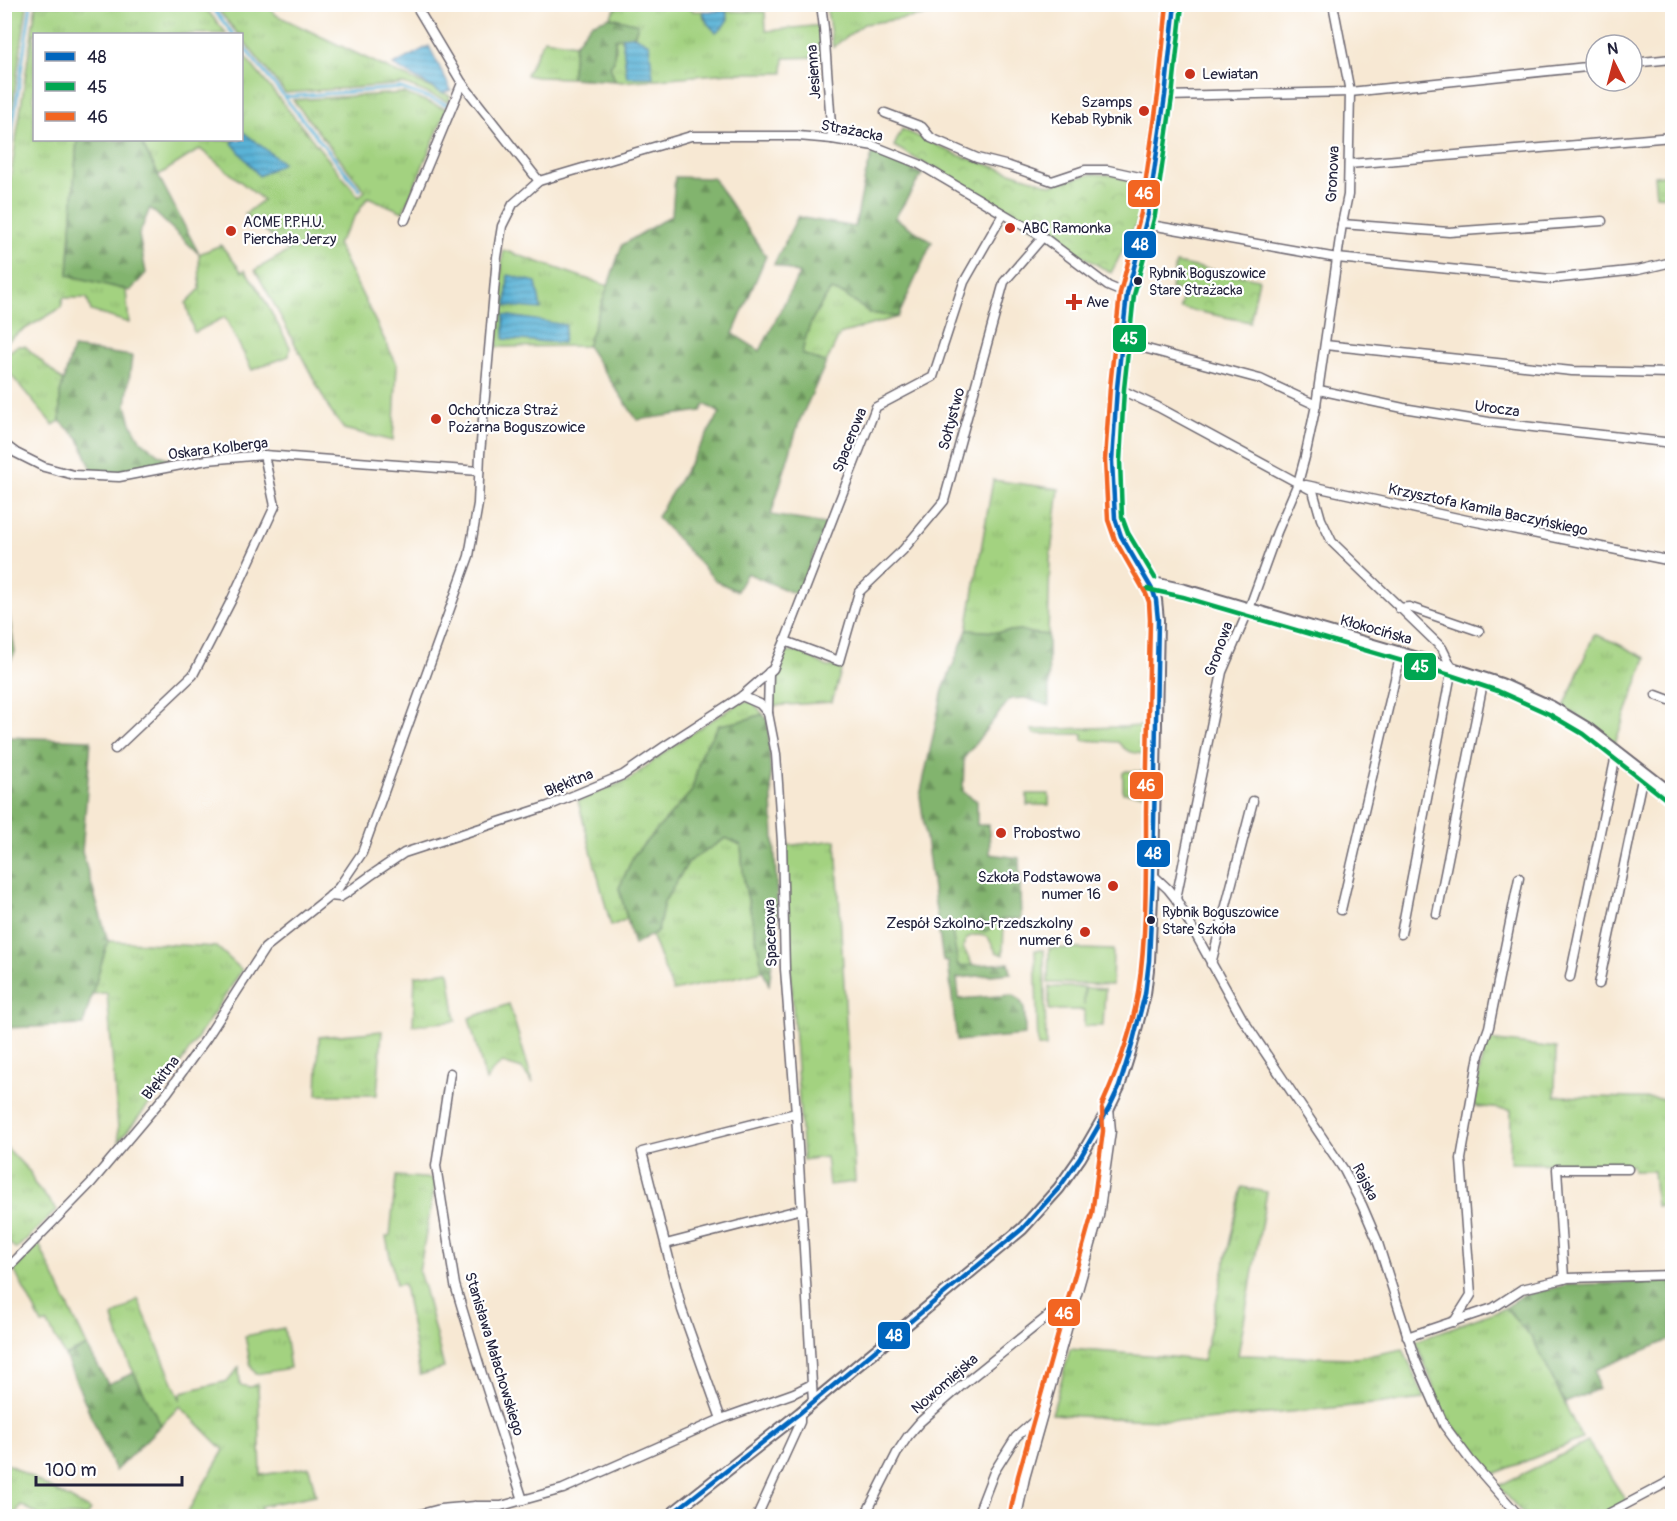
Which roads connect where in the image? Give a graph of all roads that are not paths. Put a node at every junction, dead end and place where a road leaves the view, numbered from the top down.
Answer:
1 (415, 4) edge
2 (821, 4) edge
3 (1175, 4) edge
4 (1333, 4) edge
5 (1672, 58) edge
6 (1644, 62) edge
7 (1584, 67) edge
8 (462, 83) junction
9 (1350, 92) junction
10 (1165, 96) junction
11 (885, 113) dead end
12 (1672, 137) edge
13 (831, 139) junction
14 (1348, 164) junction
15 (1153, 180) junction
16 (538, 181) junction
17 (1003, 214) junction
18 (405, 220) dead end
19 (1602, 220) dead end
20 (1146, 224) junction
21 (1342, 224) junction
22 (1043, 237) junction
23 (1337, 258) junction
24 (1672, 262) edge
25 (1127, 294) junction
26 (1121, 342) junction
27 (1325, 345) junction
28 (1672, 373) edge
29 (1117, 388) junction
30 (1318, 390) junction
31 (1316, 405) junction
32 (4, 444) edge
33 (1672, 445) edge
34 (264, 454) junction
35 (479, 471) junction
36 (1298, 483) junction
37 (1672, 561) edge
38 (1149, 582) junction
39 (1399, 608) junction
40 (1249, 609) junction
41 (1479, 631) dead end
42 (786, 641) junction
43 (1401, 653) junction
44 (1452, 668) junction
45 (769, 672) junction
46 (1484, 678) junction
47 (742, 696) junction
48 (1656, 696) dead end
49 (1672, 701) edge
50 (768, 713) junction
51 (116, 749) dead end
52 (1619, 752) junction
53 (1647, 774) junction
54 (1672, 794) edge
55 (1253, 801) dead end
56 (1153, 875) junction
57 (1519, 878) dead end
58 (330, 896) junction
59 (1176, 899) junction
60 (1341, 910) dead end
61 (1437, 914) dead end
62 (1401, 934) dead end
63 (1211, 964) junction
64 (1570, 977) dead end
65 (1599, 984) dead end
66 (450, 1073) dead end
67 (1109, 1108) junction
68 (796, 1113) junction
69 (1628, 1169) dead end
70 (802, 1209) junction
71 (666, 1244) junction
72 (4, 1272) edge
73 (1672, 1275) edge
74 (1564, 1279) junction
75 (1074, 1304) junction
76 (1454, 1322) junction
77 (1407, 1337) junction
78 (812, 1384) junction
79 (794, 1393) junction
80 (813, 1401) junction
81 (1044, 1412) junction
82 (800, 1413) junction
83 (721, 1419) junction
84 (1672, 1480) edge
85 (523, 1500) junction
86 (474, 1506) junction
87 (676, 1514) edge
88 (413, 1516) edge
89 (465, 1516) edge
90 (757, 1516) edge
91 (865, 1516) edge
92 (977, 1516) edge
93 (1017, 1516) edge
94 (1519, 1516) edge
95 (1606, 1516) edge

1 - 8 street
2 - 13 street, Jesienna
3 - 10 street
4 - 9 street, Gronowa
5 - 6 street
7 - 9 street
8 - 16 street
8 - 18 street
9 - 10 street
9 - 14 street, Gronowa
10 - 15 street
11 - 15 street
12 - 14 street
13 - 16 street, Strażacka
13 - 17 street, Strażacka
14 - 21 street, Gronowa
15 - 20 street
16 - 35 street, Strażacka
17 - 22 street, Strażacka
17 - 42 street, Spacerowa
19 - 21 street
20 - 23 street
20 - 25 street
21 - 23 street, Gronowa
22 - 25 street, Strażacka
22 - 42 street, Sołtystwo
23 - 24 street
23 - 27 street, Gronowa
25 - 26 street
26 - 29 street
26 - 31 street
27 - 28 street
27 - 30 street, Gronowa
29 - 36 street
29 - 38 street
30 - 31 street, Gronowa
30 - 33 street, Urocza
31 - 36 street, Gronowa
32 - 34 street, Oskara Kolberga
34 - 35 street, Oskara Kolberga
34 - 51 street
35 - 58 street, Błękitna
36 - 37 street, Krzysztofa Kamila Baczyńskiego
36 - 39 street
36 - 40 street, Gronowa
38 - 40 street, Kłokocińska
38 - 56 street
39 - 41 street
39 - 44 street
40 - 43 street, Kłokocińska
40 - 59 street, Gronowa
42 - 45 street, Spacerowa
43 - 44 street, Kłokocińska
43 - 60 street
44 - 46 street, Kłokocińska
44 - 62 street
45 - 47 street, Błękitna
45 - 50 street, Spacerowa
46 - 52 street, Kłokocińska
46 - 61 street
47 - 50 street
47 - 58 street, Błękitna
48 - 49 street
50 - 68 street, Spacerowa
52 - 53 street, Kłokocińska
52 - 64 street
53 - 54 street, Kłokocińska
53 - 65 street
55 - 63 street
56 - 59 street, Rajska
56 - 67 street
57 - 76 street
58 - 72 street, Błękitna
59 - 63 street, Rajska
63 - 77 street, Rajska
66 - 85 street, Stanisława Małachowskiego
67 - 75 street
67 - 80 street
68 - 70 street, Spacerowa
68 - 71 street
69 - 74 street
70 - 71 street
70 - 78 street, Spacerowa
71 - 83 street
73 - 74 street
74 - 76 street
75 - 81 street
75 - 91 street, Nowomiejska
76 - 77 street
77 - 94 street, Rajska
78 - 79 street
78 - 80 street, Spacerowa
79 - 80 street
79 - 83 street
80 - 82 street
81 - 92 street
81 - 93 street
82 - 87 street
82 - 90 street
83 - 85 street
84 - 95 street
85 - 86 street
86 - 88 street
86 - 89 street

